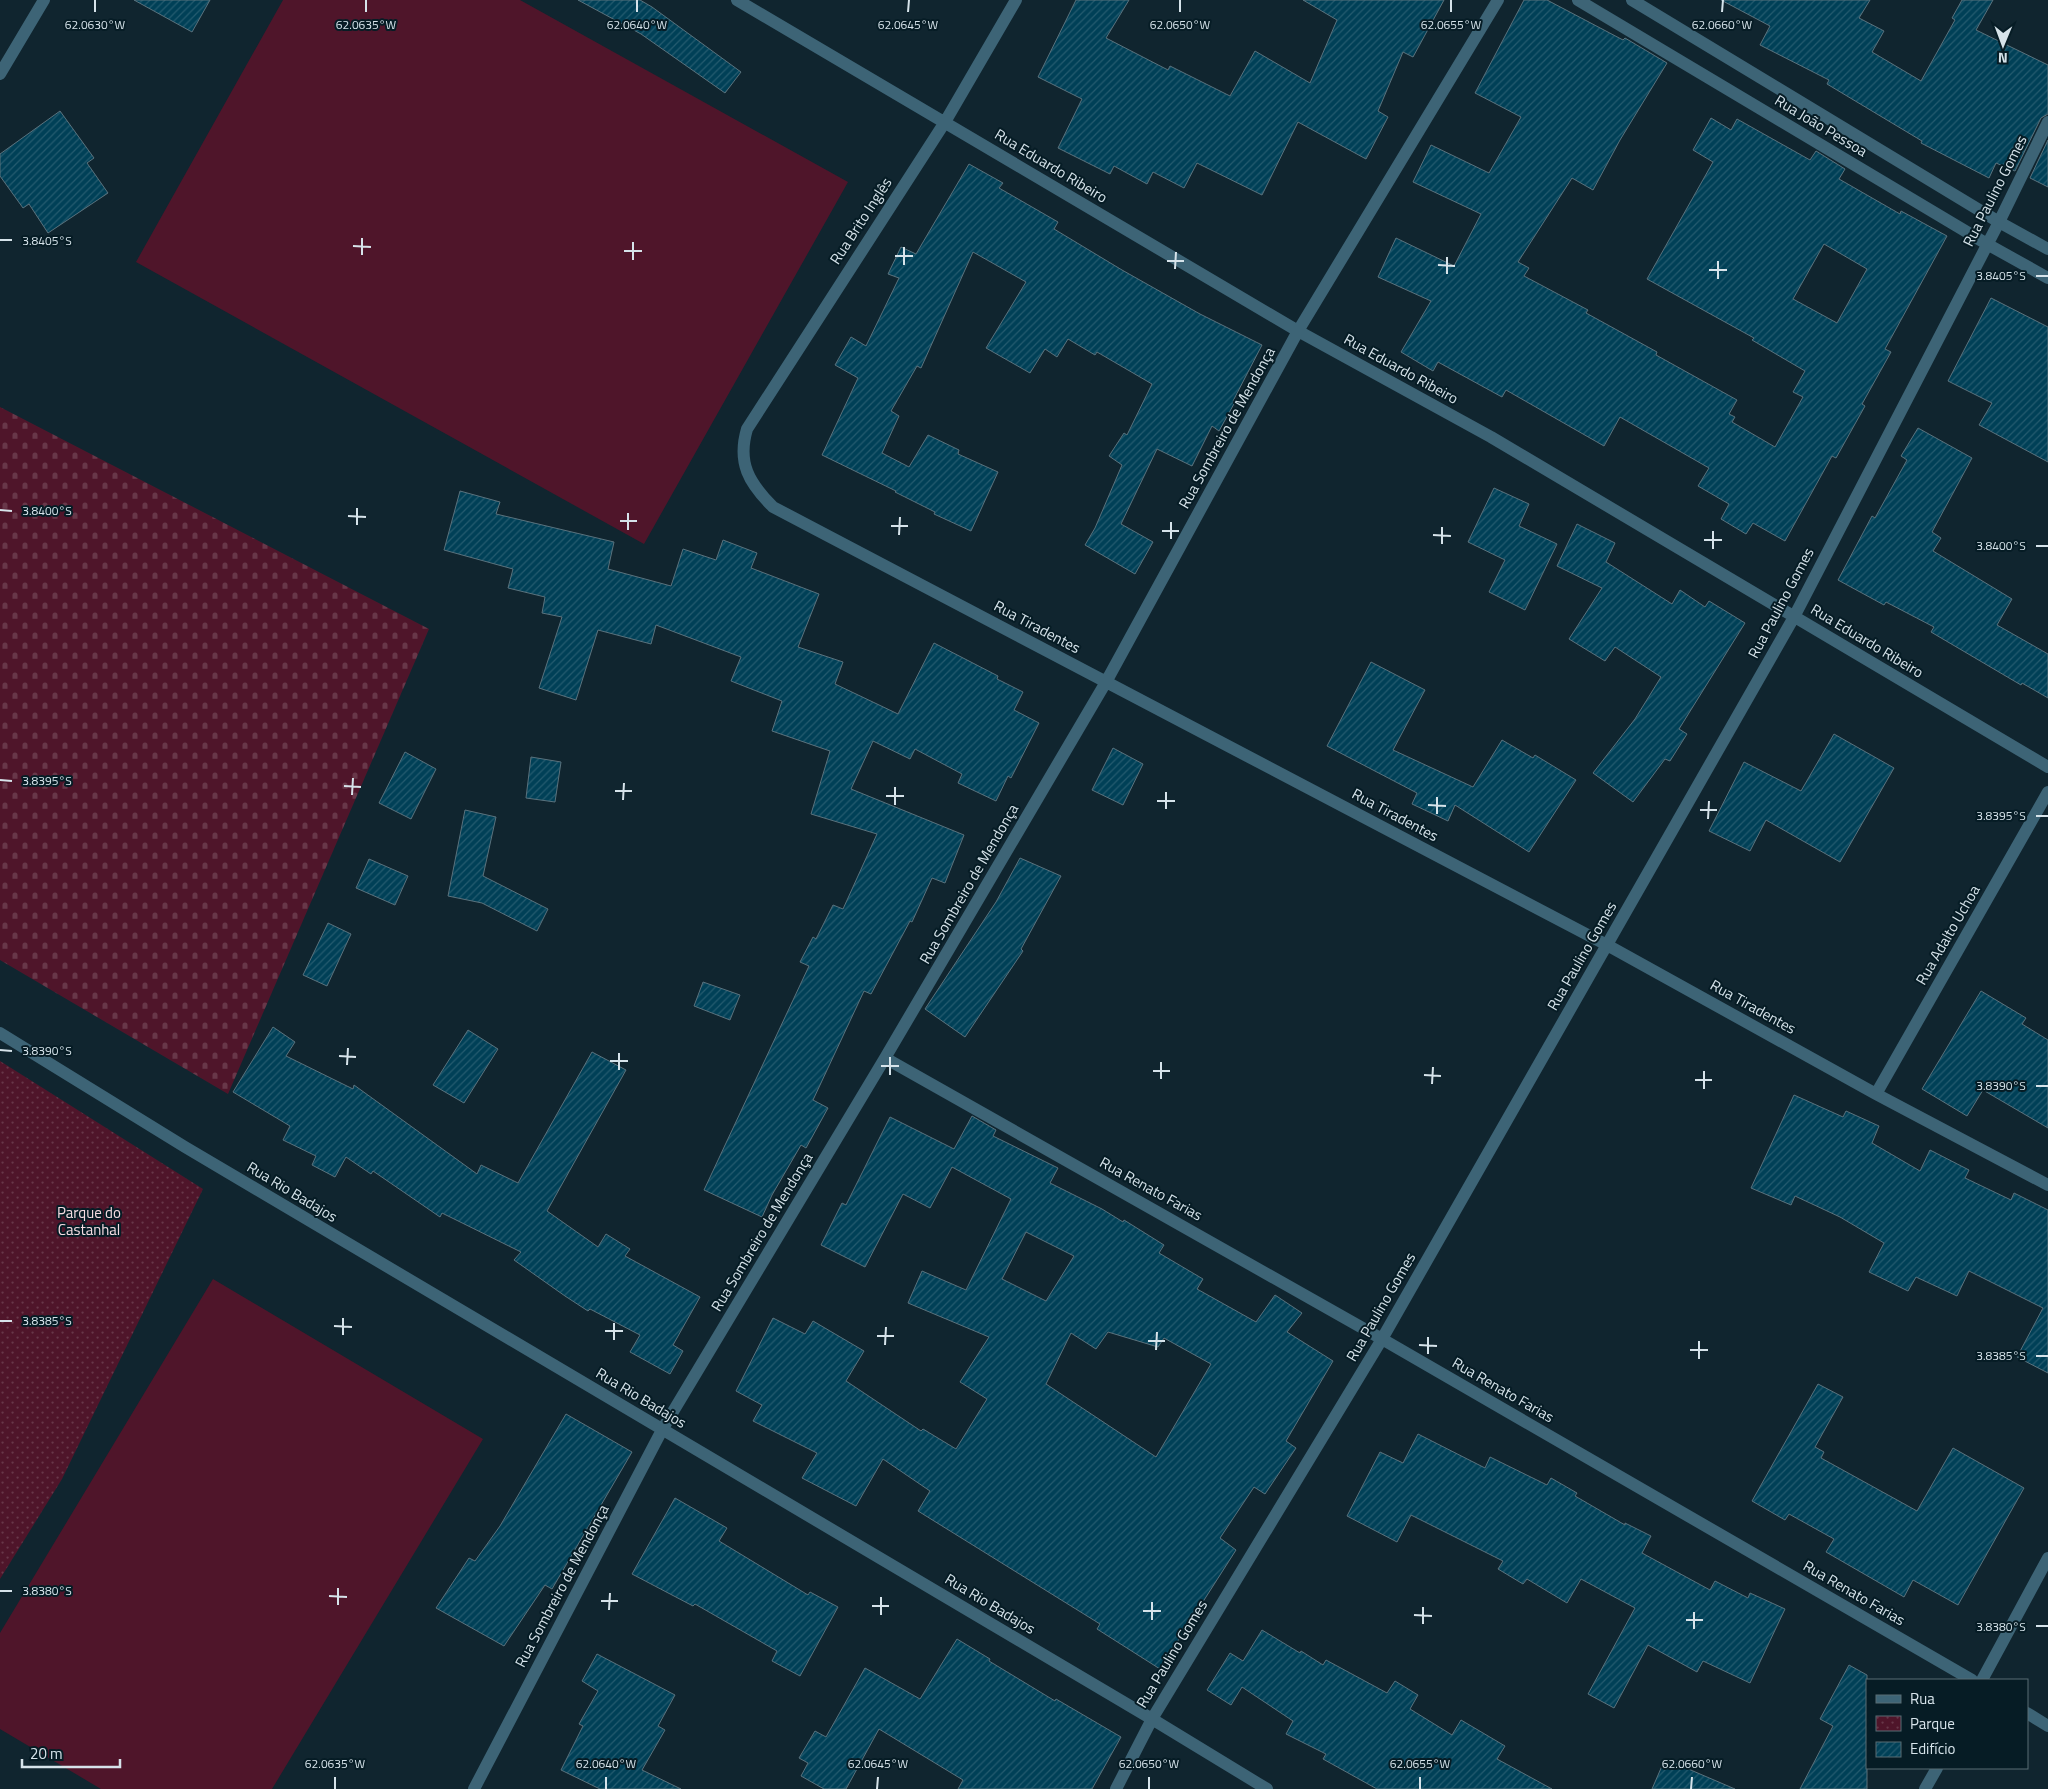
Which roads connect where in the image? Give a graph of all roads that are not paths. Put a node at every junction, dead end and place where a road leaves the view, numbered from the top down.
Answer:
1 (44, 0) edge
2 (737, 0) edge
3 (1016, 0) edge
4 (1498, 0) edge
5 (1578, 0) edge
6 (1632, 0) edge
7 (4, 57) edge
8 (0, 74) edge
9 (944, 122) junction
10 (2048, 122) edge
11 (1999, 222) junction
12 (1988, 244) junction
13 (2048, 249) edge
14 (2048, 278) edge
15 (1298, 332) junction
16 (744, 461) joint
17 (1794, 617) junction
18 (1106, 682) junction
19 (2048, 767) edge
20 (2048, 792) edge
21 (1607, 945) junction
22 (0, 1033) edge
23 (885, 1058) junction
24 (1876, 1094) junction
25 (2048, 1185) edge
26 (1382, 1339) junction
27 (662, 1430) junction
28 (2048, 1558) edge
29 (1970, 1679) edge
30 (1983, 1679) edge
31 (2028, 1714) edge
32 (1152, 1719) junction
33 (2048, 1726) edge
34 (1936, 1769) edge
35 (474, 1789) edge
36 (1116, 1789) edge
37 (1267, 1789) edge
38 (1926, 1789) edge

1 - 7 street
2 - 9 street, Rua Eduardo Ribeiro
3 - 9 street, Rua Brito Inglês
4 - 15 street, Rua Sombreiro de Mendonça
5 - 12 street, Rua João Pessoa
6 - 11 street, Rua João Pessoa
7 - 8 street
9 - 15 street, Rua Eduardo Ribeiro
9 - 16 street, Rua Brito Inglês
10 - 11 street, Rua Paulino Gomes
11 - 12 street, Rua Paulino Gomes
11 - 13 street, Rua João Pessoa
12 - 14 street, Rua João Pessoa
12 - 17 street, Rua Paulino Gomes
15 - 17 street, Rua Eduardo Ribeiro
15 - 18 street, Rua Sombreiro de Mendonça
16 - 18 street, Rua Tiradentes
17 - 19 street, Rua Eduardo Ribeiro
17 - 21 street, Rua Paulino Gomes
18 - 21 street, Rua Tiradentes
18 - 23 street, Rua Sombreiro de Mendonça
20 - 24 street, Rua Adalto Uchoa
21 - 24 street, Rua Tiradentes
21 - 26 street, Rua Paulino Gomes
22 - 27 street, Rua Rio Badajos
23 - 26 street, Rua Renato Farias
23 - 27 street, Rua Sombreiro de Mendonça
24 - 25 street, Rua Tiradentes
26 - 29 street, Rua Renato Farias
26 - 32 street, Rua Paulino Gomes
27 - 32 street, Rua Rio Badajos
27 - 35 street, Rua Sombreiro de Mendonça
28 - 30 street
31 - 33 street
32 - 36 street, Rua Paulino Gomes
32 - 37 street, Rua Rio Badajos
34 - 38 street

